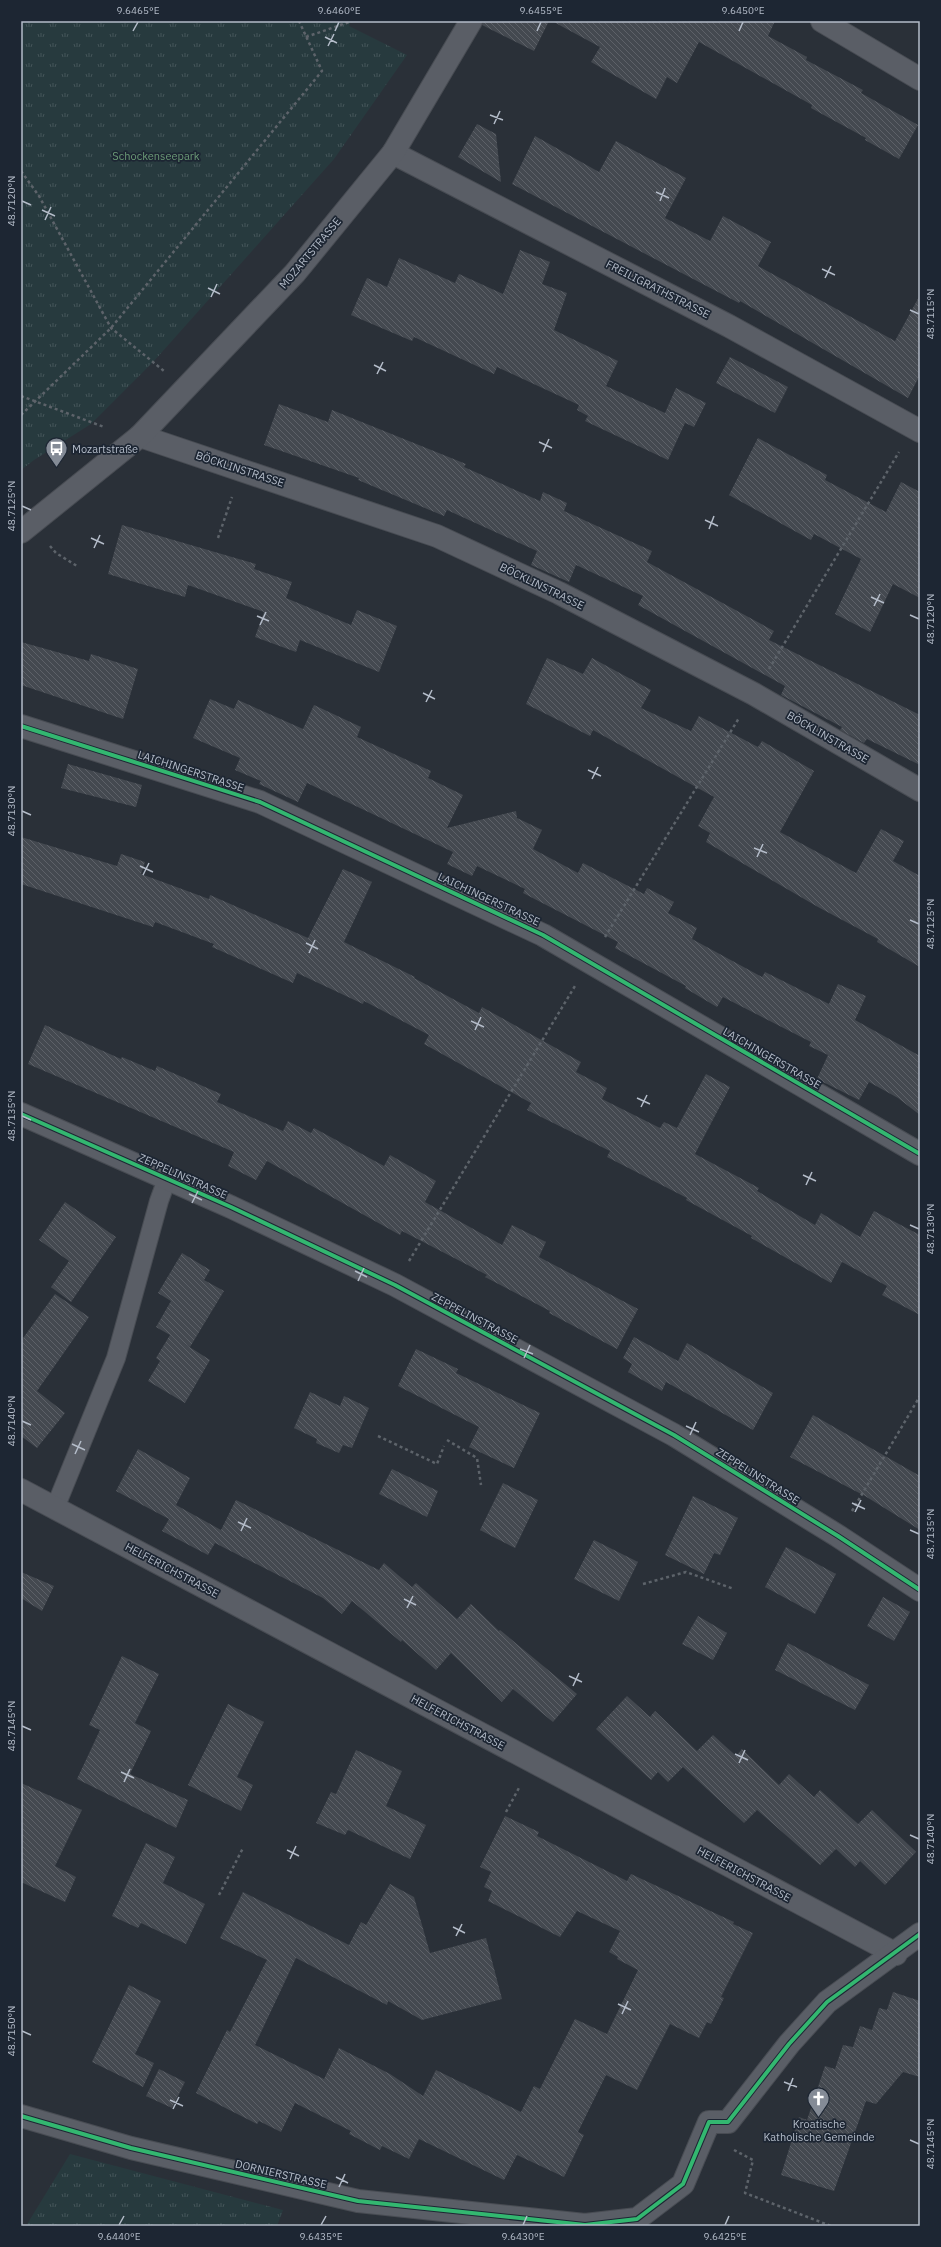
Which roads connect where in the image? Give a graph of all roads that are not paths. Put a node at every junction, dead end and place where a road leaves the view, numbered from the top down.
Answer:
1 (471, 21) edge
2 (822, 21) edge
3 (920, 80) edge
4 (393, 153) junction
5 (917, 429) edge
6 (140, 436) junction
7 (26, 528) edge
8 (21, 726) edge
9 (920, 790) edge
10 (21, 1114) edge
11 (920, 1154) edge
12 (167, 1179) junction
13 (21, 1490) edge
14 (55, 1508) junction
15 (920, 1590) edge
16 (920, 1934) edge
17 (896, 1954) junction
18 (21, 2116) edge

1 - 4 street, MOZARTSTRASSE
2 - 3 street
4 - 5 street, FREILIGRATHSTRASSE
4 - 6 street, MOZARTSTRASSE
6 - 7 street, MOZARTSTRASSE
6 - 9 street, BÖCKLINSTRASSE
8 - 11 street, LAICHINGERSTRASSE
10 - 12 street, ZEPPELINSTRASSE
12 - 14 lane
12 - 15 street, ZEPPELINSTRASSE
13 - 14 street, HELFERICHSTRASSE
14 - 17 street, HELFERICHSTRASSE
16 - 17 street
17 - 18 street, DORNIERSTRASSE

